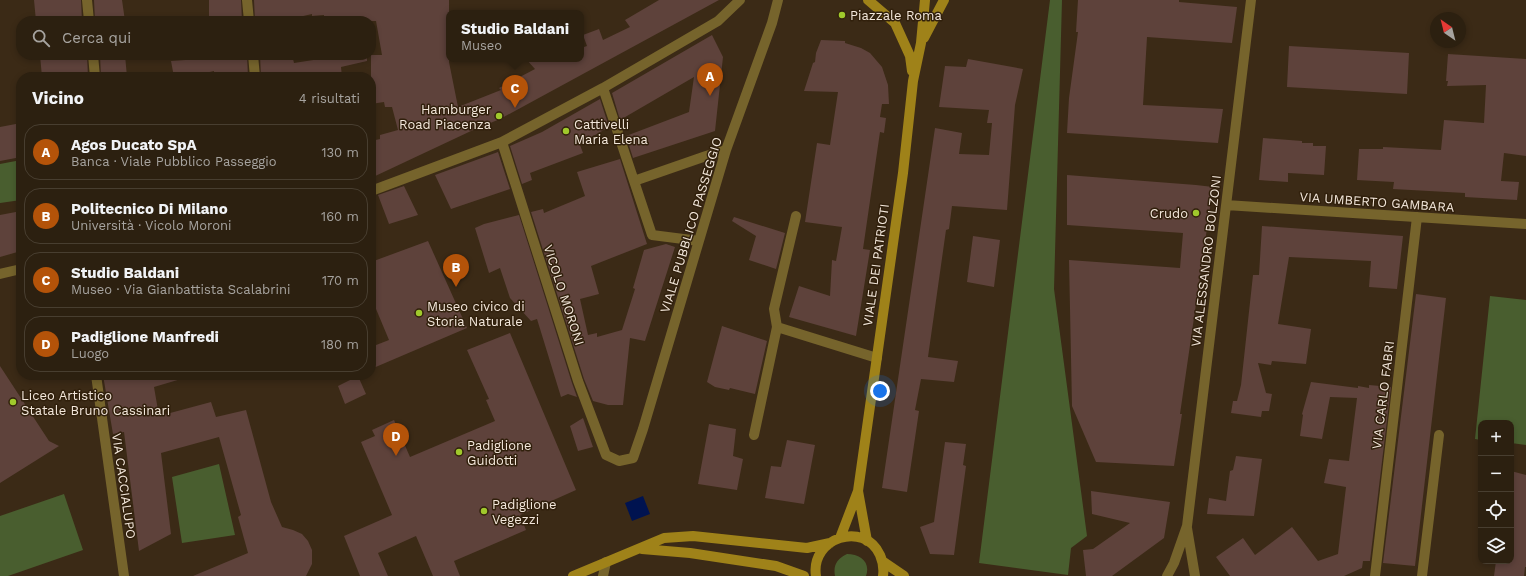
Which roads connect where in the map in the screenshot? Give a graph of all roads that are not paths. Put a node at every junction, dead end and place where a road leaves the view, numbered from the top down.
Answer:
1 (87, 0) edge
2 (247, 0) edge
3 (740, 0) edge
4 (778, 0) edge
5 (868, 0) edge
6 (924, 0) edge
7 (944, 0) edge
8 (1251, 0) edge
9 (89, 16) edge
10 (249, 16) edge
11 (921, 43) junction
12 (93, 60) edge
13 (253, 60) edge
14 (94, 72) edge
15 (255, 72) edge
16 (913, 81) junction
17 (602, 88) junction
18 (502, 142) junction
19 (726, 150) junction
20 (634, 181) junction
21 (376, 189) edge
22 (1226, 205) junction
23 (796, 216) dead end
24 (1418, 217) junction
25 (1526, 224) edge
26 (699, 242) junction
27 (16, 270) edge
28 (0, 274) edge
29 (777, 327) junction
30 (877, 358) junction
31 (97, 380) edge
32 (754, 435) dead end
33 (1439, 435) dead end
34 (633, 458) joint
35 (858, 492) junction
36 (1187, 526) junction
37 (835, 540) junction
38 (867, 541) junction
39 (640, 549) junction
40 (882, 561) junction
41 (606, 562) junction
42 (124, 576) edge
43 (573, 576) edge
44 (604, 576) edge
45 (804, 576) edge
46 (816, 576) edge
47 (883, 576) edge
48 (904, 576) edge
49 (1167, 576) edge
50 (1195, 576) edge
51 (1375, 576) edge
52 (1422, 576) edge

1 - 9 street
2 - 10 street
3 - 17 street
4 - 19 street, VIALE PUBBLICO PASSEGGIO
5 - 16 main road
6 - 11 main road, VIALE DEI PATRIOTI
7 - 11 main road, VIALE DEI PATRIOTI
8 - 22 street, VIA ALESSANDRO BOLZONI
11 - 16 main road, VIALE DEI PATRIOTI
12 - 14 street
13 - 15 street
16 - 30 main road, VIALE DEI PATRIOTI
17 - 18 street
17 - 20 street
18 - 21 street
18 - 34 street, VICOLO MORONI
19 - 20 street
19 - 26 street, VIALE PUBBLICO PASSEGGIO
20 - 26 street
22 - 24 street, VIA UMBERTO GAMBARA
22 - 36 street, VIA ALESSANDRO BOLZONI
23 - 29 street
24 - 25 street, VIA UMBERTO GAMBARA
24 - 51 street, VIA CARLO FABRI
26 - 34 street, VIALE PUBBLICO PASSEGGIO
27 - 28 street
29 - 30 street
29 - 32 street
30 - 35 main road, VIALE DEI PATRIOTI
31 - 42 street, VIA CACCIALUPO
33 - 52 street
35 - 37 main road, VIALE DEI PATRIOTI
35 - 38 main road, VIALE DEI PATRIOTI
36 - 49 street, VIA ALESSANDRO BOLZONI
36 - 50 street, VIA ALESSANDRO BOLZONI
37 - 38 main road
37 - 39 main road
37 - 46 main road, VIALE DEI PATRIOTI
38 - 40 main road
39 - 41 main road
39 - 45 main road
40 - 47 main road
40 - 48 main road
41 - 43 main road
41 - 44 street

